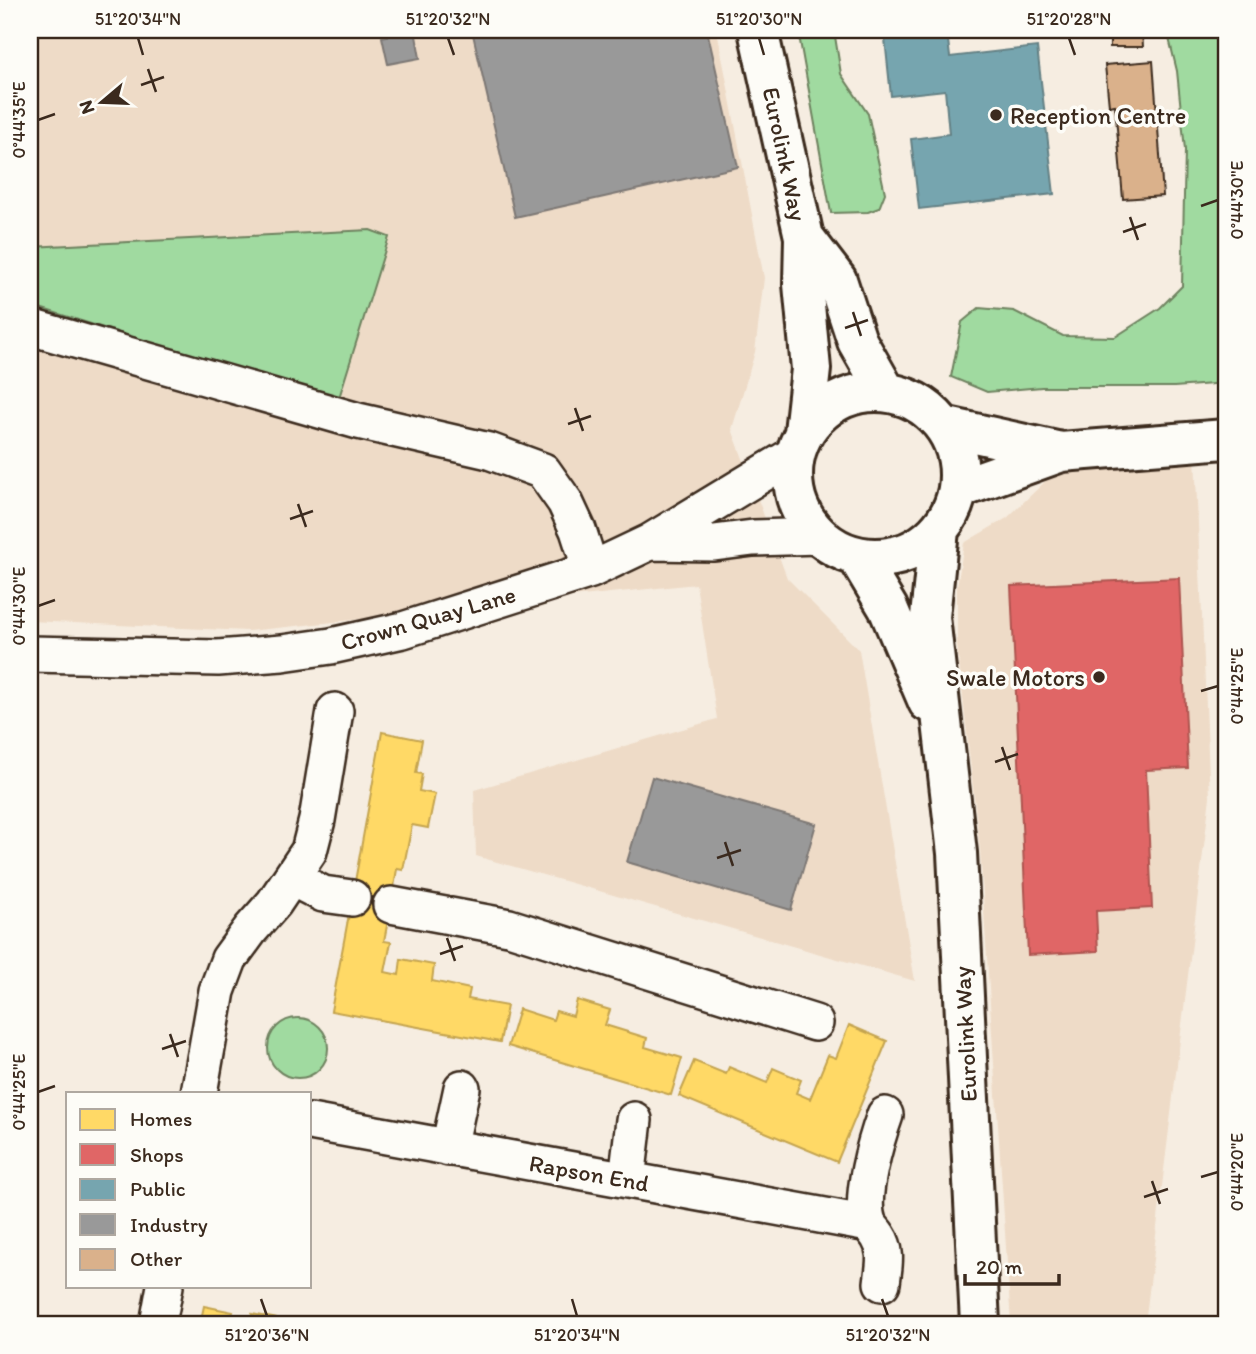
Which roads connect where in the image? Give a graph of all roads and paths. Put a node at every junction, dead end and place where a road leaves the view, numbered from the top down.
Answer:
1 (758, 30) edge
2 (804, 237) junction
3 (30, 327) edge
4 (886, 392) junction
5 (943, 426) junction
6 (1226, 439) edge
7 (800, 443) junction
8 (1061, 452) junction
9 (958, 489) junction
10 (939, 530) junction
11 (819, 536) junction
12 (650, 542) junction
13 (857, 556) junction
14 (591, 570) junction
15 (30, 654) edge
16 (335, 712) dead end
17 (945, 744) junction
18 (292, 878) junction
19 (352, 898) dead end
20 (391, 905) dead end
21 (815, 1023) dead end
22 (462, 1088) dead end
23 (199, 1092) edge
24 (885, 1115) dead end
25 (634, 1121) dead end
26 (312, 1122) edge
27 (449, 1148) junction
28 (627, 1180) junction
29 (869, 1224) junction
30 (882, 1283) dead end
31 (165, 1288) edge
32 (158, 1324) edge
33 (980, 1324) edge

1 - 2 main road, Eurolink Way
2 - 4 main road, Eurolink Way
2 - 7 main road, Eurolink Way
3 - 14 street
4 - 5 main road
4 - 7 main road
5 - 8 main road
5 - 9 main road
6 - 8 main road
7 - 11 main road
7 - 12 street, Crown Quay Lane
8 - 9 main road
9 - 10 main road
10 - 13 main road
10 - 17 main road, Eurolink Way
11 - 12 street, Crown Quay Lane
11 - 13 main road
12 - 14 street, Crown Quay Lane
13 - 17 main road, Eurolink Way
14 - 15 street, Crown Quay Lane
16 - 18 street
17 - 33 main road, Eurolink Way
18 - 19 street
18 - 23 street
20 - 21 street
22 - 27 street
24 - 29 street
25 - 28 street
26 - 27 street, Rapson End
27 - 28 street, Rapson End
28 - 29 street, Rapson End
29 - 30 street
31 - 32 street

